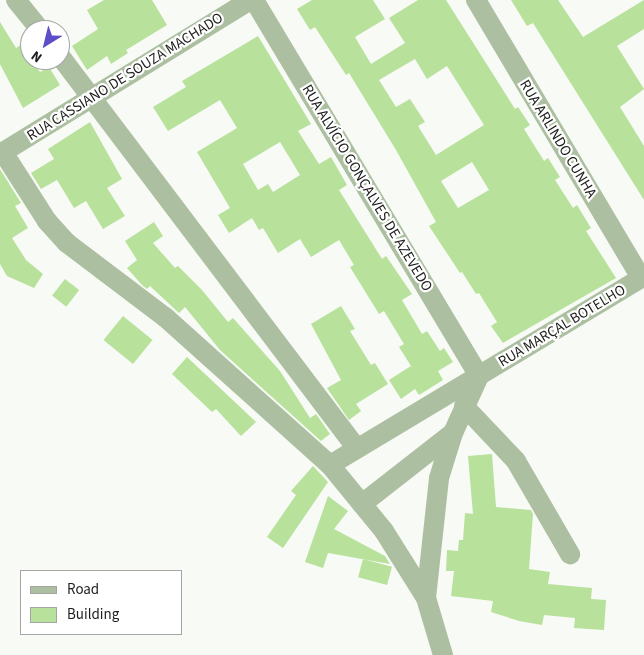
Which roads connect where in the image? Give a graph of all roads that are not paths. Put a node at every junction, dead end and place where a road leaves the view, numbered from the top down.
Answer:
1 (16, 0) edge
2 (250, 0) edge
3 (254, 0) edge
4 (476, 0) edge
5 (32, 20) edge
6 (70, 69) edge
7 (92, 97) junction
8 (2, 153) edge
9 (642, 277) edge
10 (479, 376) junction
11 (464, 406) junction
12 (452, 433) junction
13 (356, 448) junction
14 (330, 465) junction
15 (362, 504) junction
16 (570, 554) dead end
17 (426, 598) junction
18 (444, 655) edge

1 - 5 street
2 - 7 street, RUA CASSIANO DE SOUZA MACHADO
3 - 10 street, RUA ALVÍCIO GONÇALVES DE AZEVEDO
4 - 9 street, RUA ARLINDO CUNHA
6 - 7 street
7 - 8 street, RUA CASSIANO DE SOUZA MACHADO
7 - 13 street
8 - 14 street
9 - 10 street, RUA MARÇAL BOTELHO
10 - 11 street
10 - 13 street, RUA MARÇAL BOTELHO
11 - 12 street
11 - 16 street
12 - 15 street
12 - 17 street
13 - 14 street, RUA MARÇAL BOTELHO
14 - 15 street
15 - 17 street
17 - 18 street

